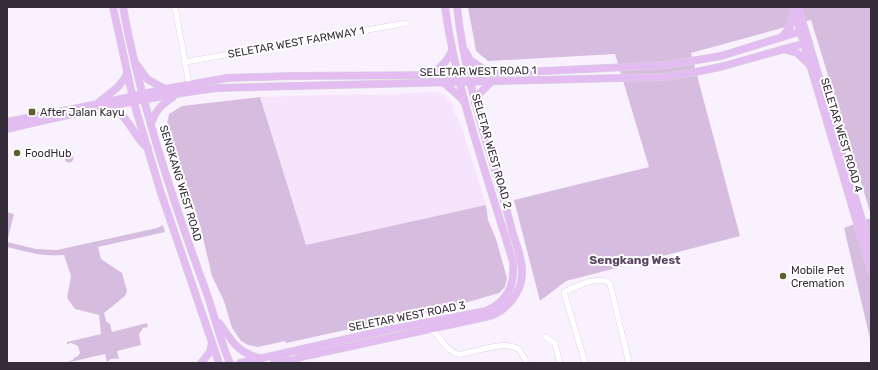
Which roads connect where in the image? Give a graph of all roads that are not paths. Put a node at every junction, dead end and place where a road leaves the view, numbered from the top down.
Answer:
1 (113, 7) edge
2 (123, 7) edge
3 (175, 7) edge
4 (445, 7) edge
5 (457, 7) edge
6 (795, 9) edge
7 (407, 23) dead end
8 (803, 31) junction
9 (780, 38) junction
10 (806, 42) junction
11 (463, 48) junction
12 (783, 49) junction
13 (452, 51) junction
14 (135, 62) junction
15 (186, 62) junction
16 (810, 65) junction
17 (489, 73) junction
18 (127, 74) junction
19 (468, 74) junction
20 (428, 75) junction
21 (460, 78) junction
22 (189, 81) junction
23 (470, 82) junction
24 (492, 82) junction
25 (444, 83) junction
26 (165, 89) junction
27 (176, 91) junction
28 (143, 97) junction
29 (133, 99) junction
30 (475, 103) junction
31 (98, 104) junction
32 (466, 105) junction
33 (109, 107) junction
34 (7, 122) edge
35 (151, 124) junction
36 (7, 129) edge
37 (148, 148) junction
38 (512, 229) joint
39 (503, 231) joint
40 (871, 250) edge
41 (871, 270) edge
42 (215, 318) junction
43 (431, 321) junction
44 (440, 328) junction
45 (431, 330) junction
46 (546, 337) dead end
47 (444, 342) junction
48 (212, 343) junction
49 (301, 357) junction
50 (259, 358) junction
51 (201, 363) edge
52 (219, 363) edge
53 (230, 363) edge
54 (240, 363) edge
55 (274, 363) edge
56 (286, 363) edge
57 (527, 363) edge
58 (560, 363) edge
59 (585, 363) edge
60 (629, 363) edge

1 - 18 main road, SENGKANG WEST ROAD
2 - 14 main road, SENGKANG WEST ROAD
3 - 15 street
4 - 13 main road, SELETAR WEST ROAD 2
5 - 11 main road, SELETAR WEST ROAD 2
6 - 8 main road, SELETAR WEST ROAD 4
6 - 9 main road
7 - 15 street, SELETAR WEST FARMWAY 1
8 - 9 main road, SELETAR WEST ROAD 1
8 - 10 main road, SELETAR WEST ROAD 4
9 - 17 main road, SELETAR WEST ROAD 1
10 - 12 main road, SELETAR WEST ROAD 1
10 - 16 main road, SELETAR WEST ROAD 4
10 - 40 main road, SELETAR WEST ROAD 4
11 - 17 main road
11 - 19 main road, SELETAR WEST ROAD 2
12 - 16 main road
12 - 24 main road, SELETAR WEST ROAD 1
13 - 20 main road
13 - 21 main road, SELETAR WEST ROAD 2
14 - 26 main road
14 - 28 main road, SENGKANG WEST ROAD
15 - 22 street
16 - 41 main road, SELETAR WEST ROAD 4
17 - 19 main road, SELETAR WEST ROAD 1
18 - 29 main road, SENGKANG WEST ROAD
18 - 31 main road
19 - 21 main road, SELETAR WEST ROAD 1
19 - 23 main road, SELETAR WEST ROAD 2
20 - 21 main road, SELETAR WEST ROAD 1
20 - 22 main road, SELETAR WEST ROAD 1
21 - 23 main road, SELETAR WEST ROAD 1
21 - 25 main road, SELETAR WEST ROAD 1
21 - 32 main road, SELETAR WEST ROAD 2
22 - 27 main road, SELETAR WEST ROAD 1
23 - 24 main road, SELETAR WEST ROAD 1
23 - 30 main road, SELETAR WEST ROAD 2
24 - 30 main road
25 - 27 main road, SELETAR WEST ROAD 1
25 - 32 main road
26 - 27 main road, SELETAR WEST ROAD 1
26 - 28 main road, SELETAR WEST ROAD 1
27 - 28 main road, SELETAR WEST ROAD 1
27 - 35 main road
28 - 29 main road
28 - 35 main road, SENGKANG WEST ROAD
29 - 31 main road
29 - 33 main road
29 - 37 main road, SENGKANG WEST ROAD
30 - 38 main road, SELETAR WEST ROAD 2
31 - 34 main road
32 - 39 main road, SELETAR WEST ROAD 2
33 - 36 main road
33 - 37 main road
35 - 42 main road, SENGKANG WEST ROAD
37 - 48 main road, SENGKANG WEST ROAD
38 - 44 main road, SELETAR WEST ROAD 3
39 - 43 main road, SELETAR WEST ROAD 3
42 - 50 main road
42 - 53 main road, SENGKANG WEST ROAD
43 - 44 street
43 - 50 main road, SELETAR WEST ROAD 3
44 - 45 main road, SELETAR WEST ROAD 3
44 - 47 street
45 - 47 street
45 - 49 main road, SELETAR WEST ROAD 3
46 - 58 street
47 - 57 street
48 - 51 main road
48 - 52 main road, SENGKANG WEST ROAD
49 - 55 main road, SELETAR WEST ROAD 3
49 - 56 main road, SELETAR WEST ROAD 3
50 - 54 main road, SELETAR WEST ROAD 3
59 - 60 street

